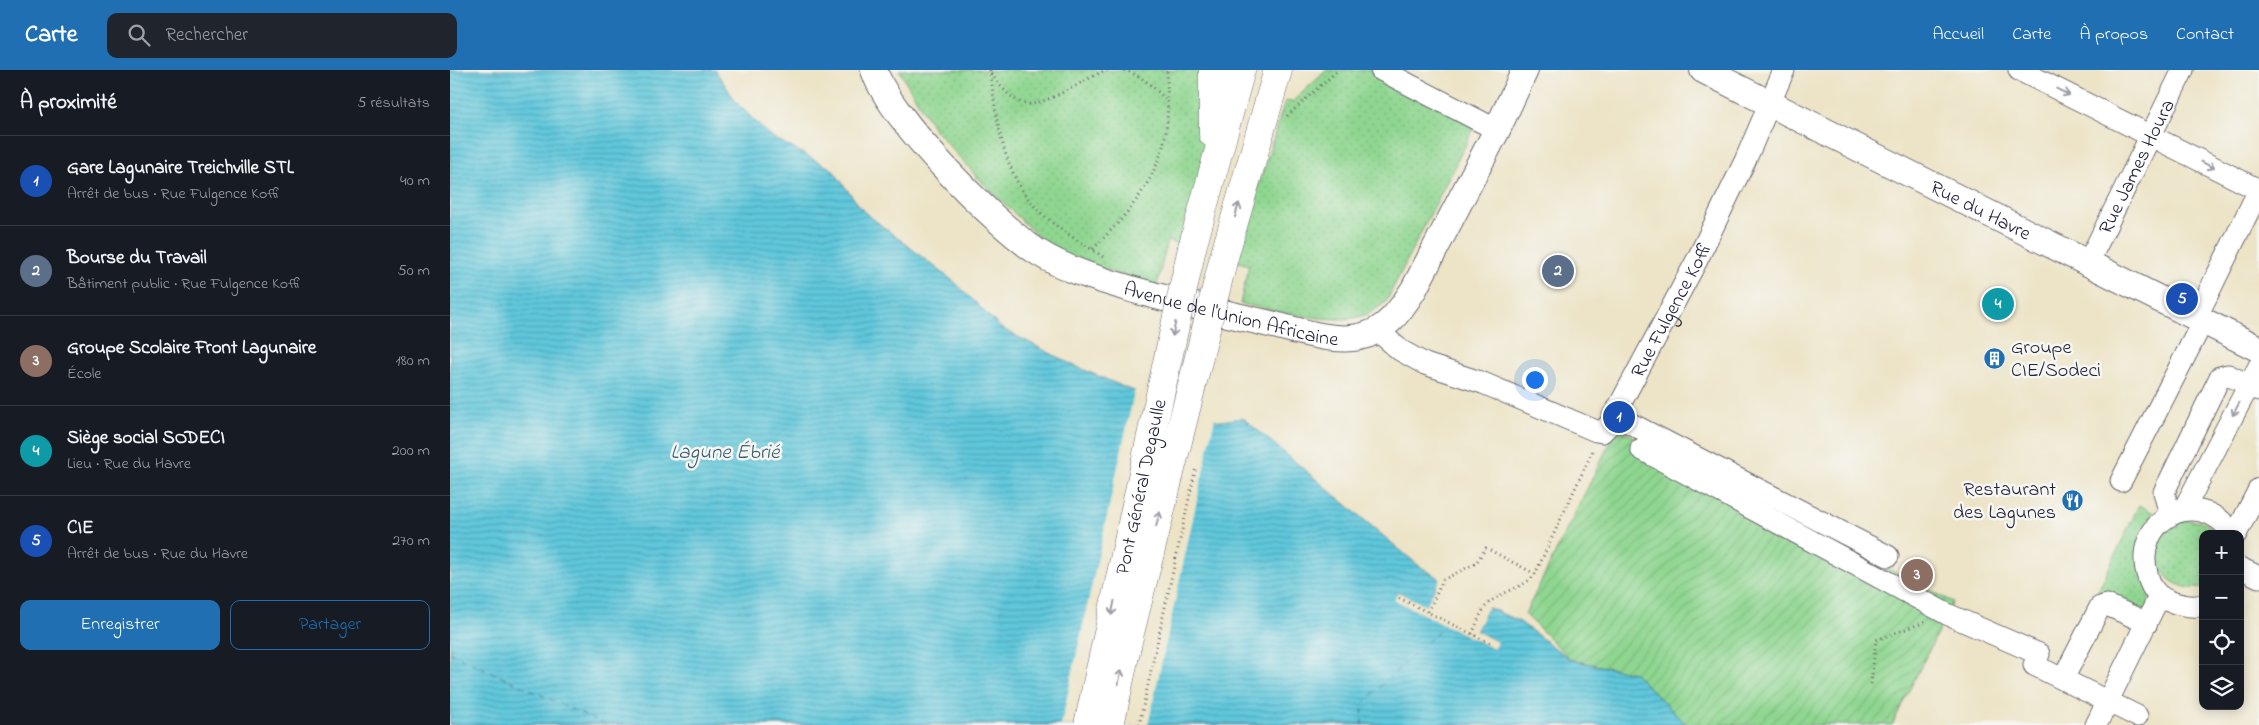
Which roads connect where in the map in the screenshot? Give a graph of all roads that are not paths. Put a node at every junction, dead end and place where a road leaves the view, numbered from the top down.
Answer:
1 (874, 70) edge
2 (1213, 70) edge
3 (1241, 70) edge
4 (1278, 70) edge
5 (1381, 70) edge
6 (1525, 70) edge
7 (1703, 70) edge
8 (1784, 70) edge
9 (2019, 70) edge
10 (2183, 70) edge
11 (2042, 75) edge
12 (1769, 103) junction
13 (1497, 130) junction
14 (2151, 136) junction
15 (1212, 176) junction
16 (2259, 190) edge
17 (2088, 263) junction
18 (2200, 320) junction
19 (1378, 331) junction
20 (2259, 349) edge
21 (2259, 366) edge
22 (2254, 388) edge
23 (1608, 424) junction
24 (1641, 449) dead end
25 (2121, 481) dead end
26 (2259, 489) edge
27 (2177, 512) junction
28 (2243, 528) edge
29 (1888, 556) dead end
30 (2244, 570) edge
31 (2259, 577) edge
32 (2159, 597) junction
33 (2199, 605) edge
34 (2148, 623) junction
35 (2062, 679) junction
36 (2108, 702) junction
37 (2137, 716) dead end
38 (1088, 725) edge
39 (1110, 725) edge
40 (2096, 725) edge

1 - 19 main road, Avenue de l'Union Africaine
2 - 15 highway
3 - 15 highway
39 -> 4 highway, Pont Général Degaulle, bridge
5 - 13 street
6 - 13 main road, Avenue de l'Union Africaine
7 - 12 main road, Rue du Havre
8 - 12 street, Rue Fulgence Koffi
9 - 11 street
10 - 14 street, Rue James Houra
11 -> 14 street
12 - 17 main road, Rue du Havre
12 - 23 street, Rue Fulgence Koffi
13 - 19 main road, Avenue de l'Union Africaine
14 -> 16 street
14 - 17 street, Rue James Houra
15 -> 38 highway, Pont Général Degaulle, bridge
16 - 18 street
17 - 18 main road, Rue du Havre
18 - 20 main road, Rue du Havre
18 - 25 street
19 - 23 street
21 - 22 street
22 -> 27 street
22 - 27 street
23 - 29 street
24 - 35 street
26 - 28 street
27 - 28 street
27 - 32 street
30 - 31 street
32 - 33 street
32 - 34 street
34 - 35 street
34 - 36 street
35 - 36 street
36 - 37 street
36 - 40 street

